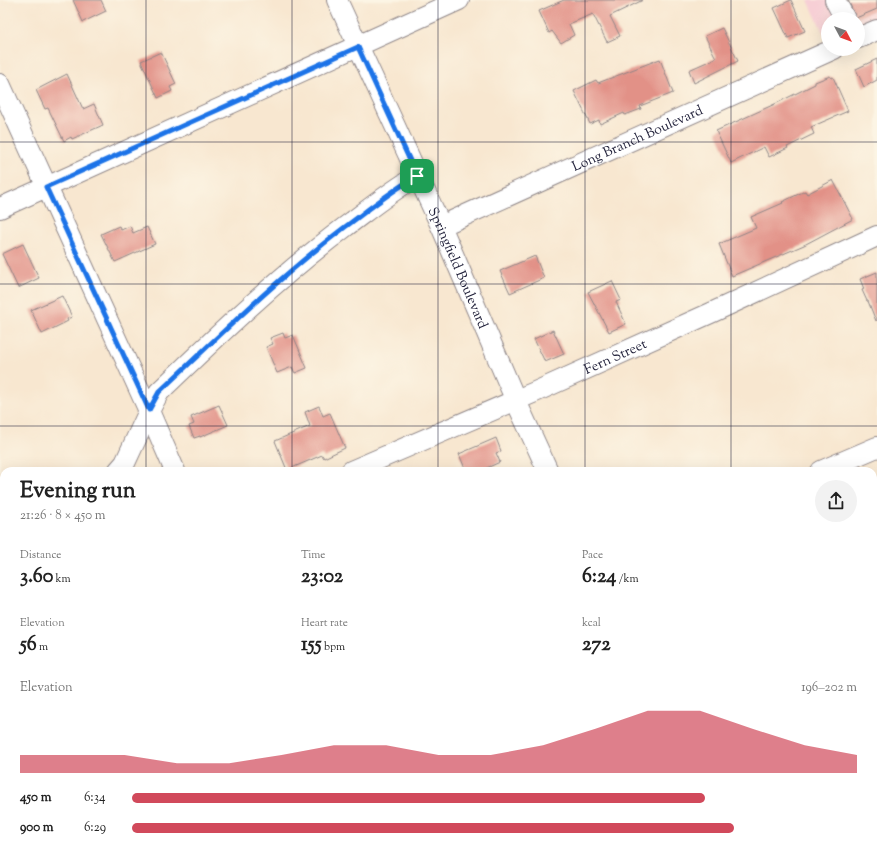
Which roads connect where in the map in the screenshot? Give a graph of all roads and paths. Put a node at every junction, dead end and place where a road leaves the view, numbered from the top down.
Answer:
1 (337, 0) edge
2 (459, 0) edge
3 (835, 0) edge
4 (841, 12) edge
5 (877, 30) edge
6 (865, 35) edge
7 (358, 47) junction
8 (821, 55) edge
9 (0, 84) edge
10 (417, 176) junction
11 (46, 187) junction
12 (0, 208) edge
13 (441, 226) junction
14 (877, 236) edge
15 (516, 401) junction
16 (149, 410) junction
17 (877, 447) edge
18 (122, 467) edge
19 (173, 467) edge
20 (361, 467) edge
21 (546, 467) edge
22 (831, 467) edge

1 - 7 street, Springfield Boulevard
2 - 7 street
3 - 4 street
5 - 6 street
7 - 10 street, Springfield Boulevard
7 - 11 street
8 - 13 street, Long Branch Boulevard
9 - 11 street
10 - 13 street, Springfield Boulevard
10 - 16 street
11 - 12 street
11 - 16 street
13 - 15 street, Springfield Boulevard
14 - 15 street, Fern Street
15 - 20 street, Fern Street
15 - 21 street, Springfield Boulevard
16 - 18 street
16 - 19 street
17 - 22 street

